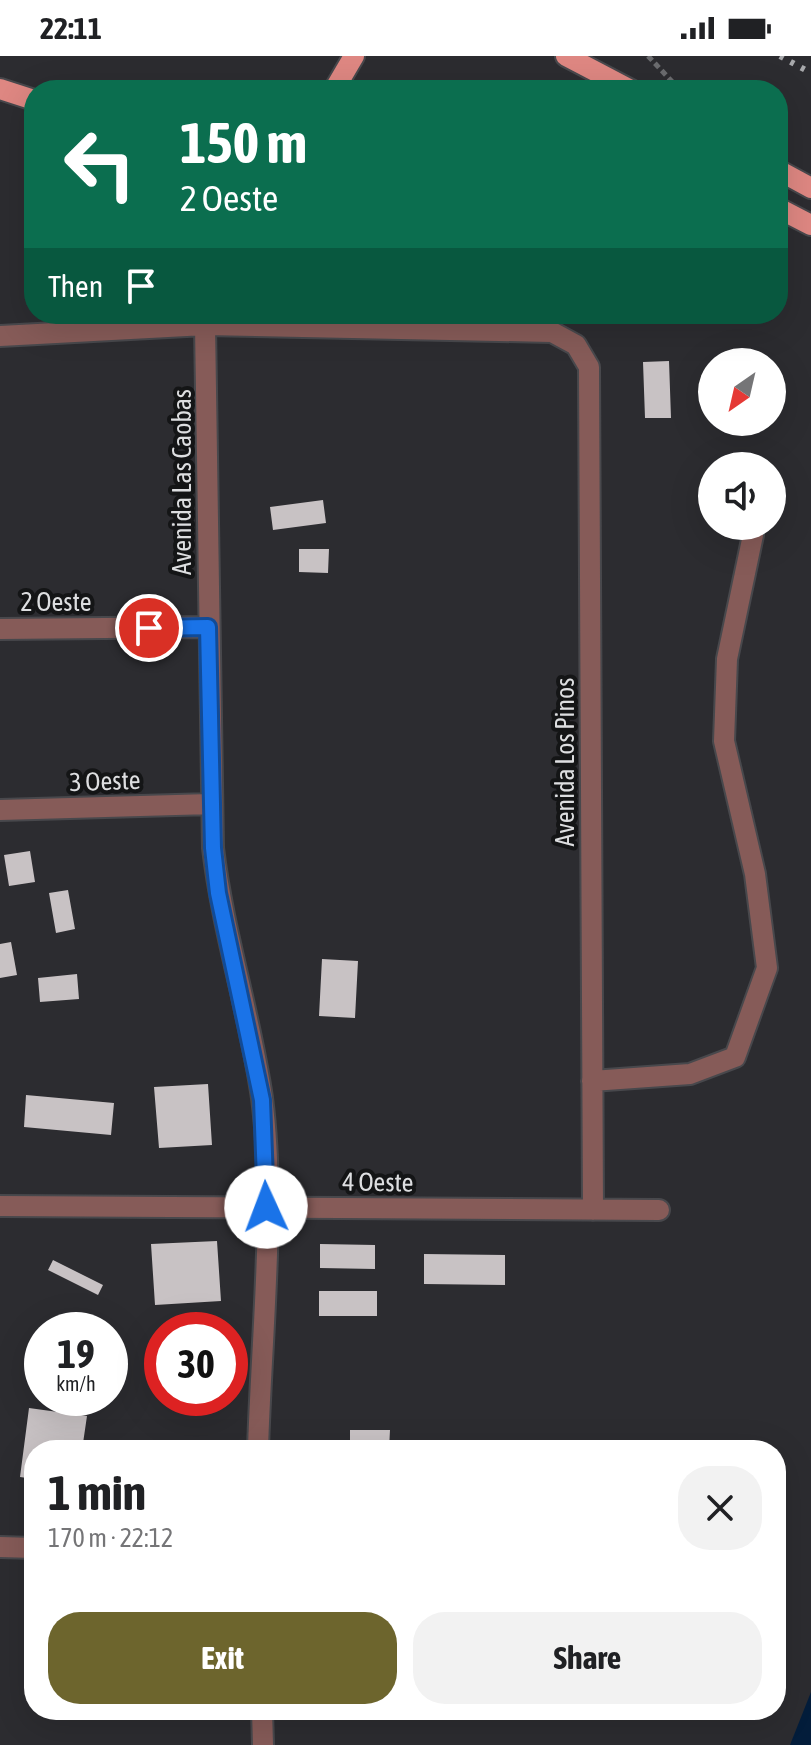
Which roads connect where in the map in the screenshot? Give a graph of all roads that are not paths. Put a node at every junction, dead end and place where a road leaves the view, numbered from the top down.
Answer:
1 (354, 56) edge
2 (566, 56) edge
3 (340, 80) edge
4 (612, 80) edge
5 (2, 92) edge
6 (24, 98) edge
7 (788, 176) edge
8 (811, 188) edge
9 (788, 213) edge
10 (811, 225) edge
11 (205, 325) junction
12 (0, 336) edge
13 (752, 540) edge
14 (208, 627) junction
15 (0, 629) edge
16 (211, 804) junction
17 (0, 810) edge
18 (592, 1081) junction
19 (0, 1206) edge
20 (266, 1207) junction
21 (593, 1210) junction
22 (659, 1210) dead end
23 (258, 1440) edge
24 (0, 1547) edge
25 (24, 1548) edge
26 (262, 1720) edge
27 (263, 1745) edge

1 - 3 main road
2 - 4 main road
5 - 6 main road
7 - 8 main road
9 - 10 main road
11 - 12 street
11 - 14 street, Avenida Las Caobas
11 - 18 street, Avenida Los Pinos
13 - 18 street
14 - 15 street, 2 Oeste
14 - 16 street, Avenida Las Caobas
16 - 17 street, 3 Oeste
16 - 20 street, Avenida Las Caobas
18 - 21 street, Avenida Los Pinos
19 - 20 street, 4 Oeste
20 - 21 street, 4 Oeste
20 - 23 street, Avenida Las Caobas
21 - 22 street, 4 Oeste
24 - 25 street
26 - 27 street

